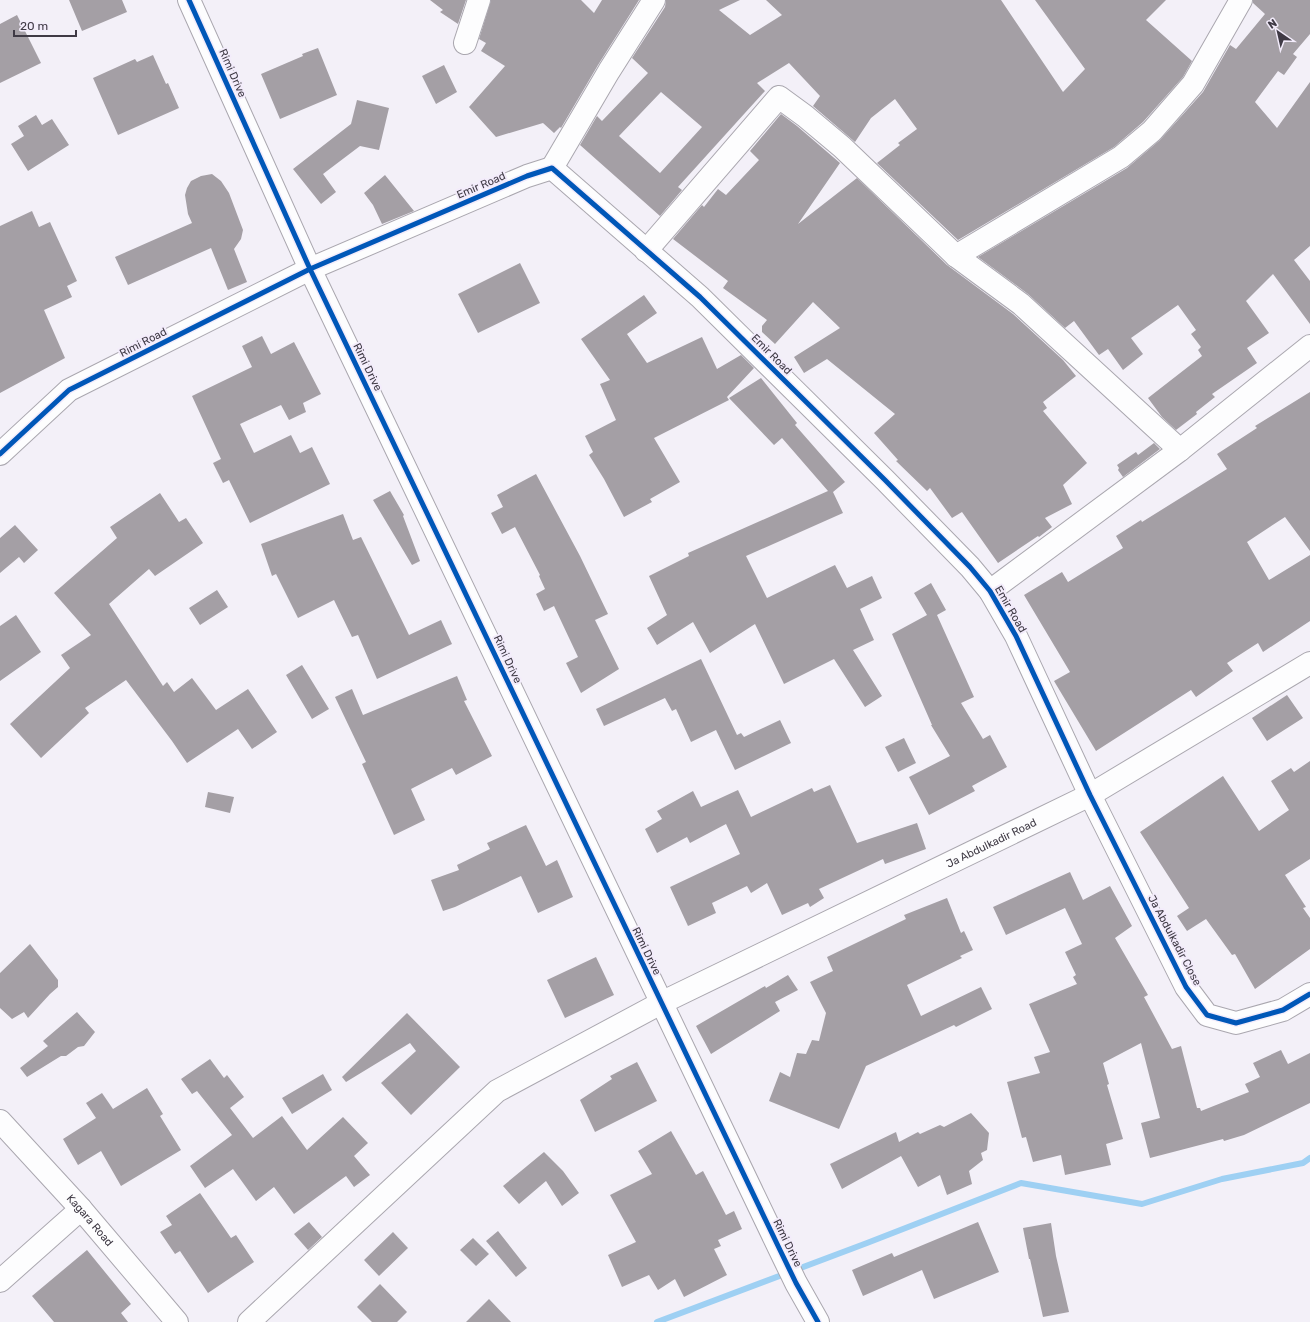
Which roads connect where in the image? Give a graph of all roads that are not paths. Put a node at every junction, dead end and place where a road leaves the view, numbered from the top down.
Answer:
1 (189, 0) edge
2 (479, 0) edge
3 (654, 0) edge
4 (1241, 0) edge
5 (465, 43) dead end
6 (552, 168) junction
7 (646, 251) junction
8 (956, 256) junction
9 (310, 269) junction
10 (1310, 346) edge
11 (1180, 450) junction
12 (0, 454) edge
13 (990, 591) junction
14 (1310, 664) edge
15 (1090, 795) junction
16 (1310, 994) edge
17 (661, 1003) junction
18 (0, 1121) edge
19 (81, 1209) junction
20 (0, 1280) edge
21 (177, 1322) edge
22 (249, 1322) edge
23 (818, 1322) edge

1 - 9 street, Rimi Drive
2 - 5 street
3 - 6 street
4 - 8 street
6 - 7 street, Emir Road
6 - 9 street, Emir Road
7 - 8 street
7 - 13 street, Emir Road
8 - 11 street
9 - 12 street, Rimi Road
9 - 17 street, Rimi Drive
10 - 11 street
11 - 13 street
13 - 15 street, Emir Road
14 - 15 street, Ja Abdulkadir Road
15 - 16 street, Ja Abdulkadir Close
15 - 17 street, Ja Abdulkadir Road
17 - 22 street, Ja Abdulkadir Road
17 - 23 street, Rimi Drive
18 - 19 street, Kagara Road
19 - 20 street
19 - 21 street, Kagara Road

